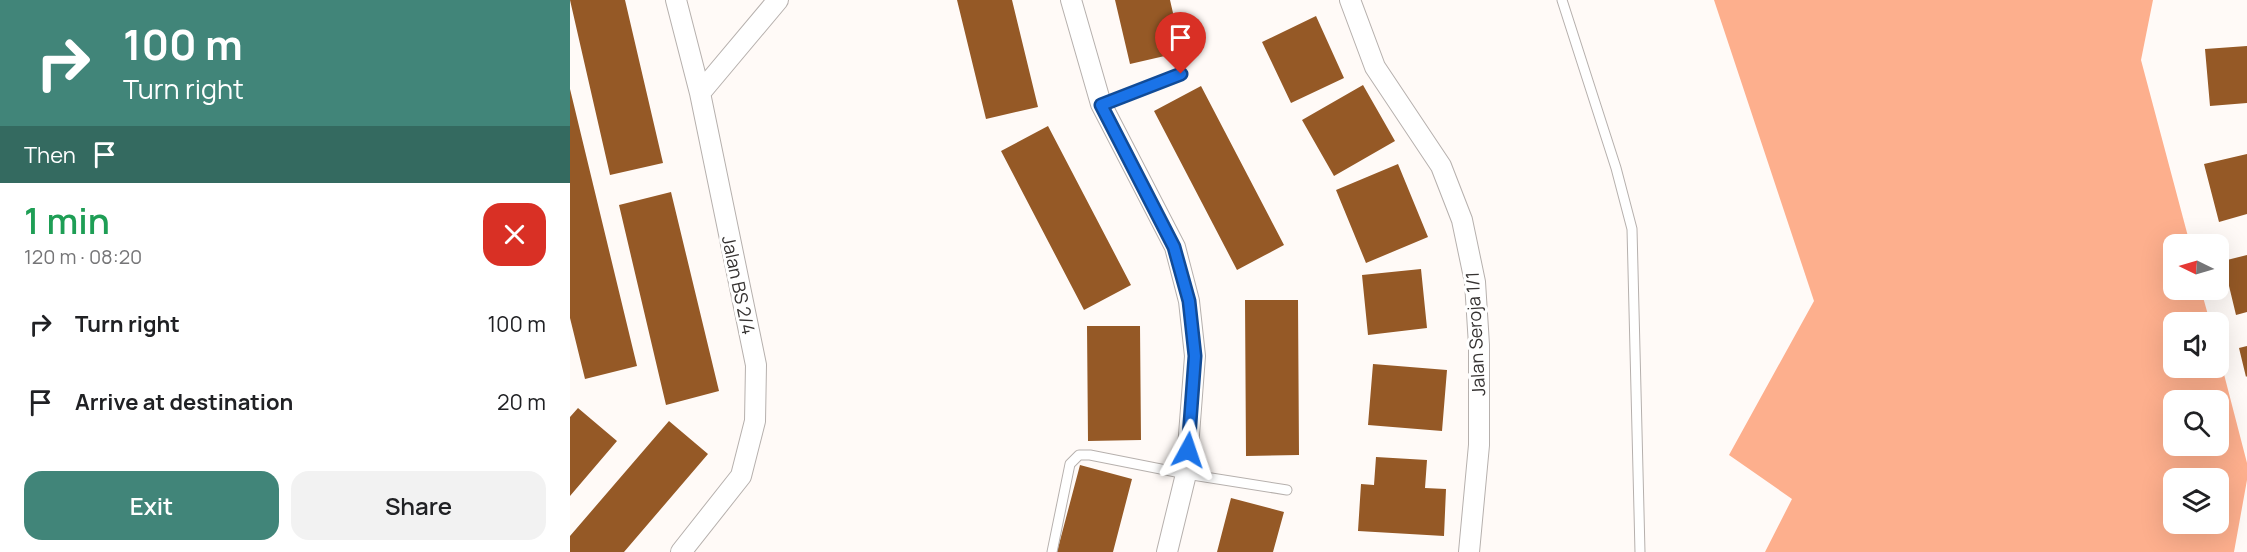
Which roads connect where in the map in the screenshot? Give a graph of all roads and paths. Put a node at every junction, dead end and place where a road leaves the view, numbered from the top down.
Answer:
1 (676, 0) edge
2 (778, 0) edge
3 (1071, 0) edge
4 (1350, 0) edge
5 (1562, 0) edge
6 (1181, 74) dead end
7 (700, 93) junction
8 (1101, 105) junction
9 (1186, 474) junction
10 (1287, 490) dead end
11 (681, 552) edge
12 (1052, 552) edge
13 (1167, 552) edge
14 (1469, 552) edge
15 (1640, 552) edge

1 - 7 street, Jalan BS 2/4
2 - 7 street
3 - 8 street
4 - 14 street, Jalan Seroja 1/1
5 - 15 lane
6 - 8 lane
7 - 11 street, Jalan BS 2/4
8 - 9 street
9 - 10 lane
9 - 12 lane
9 - 13 street

